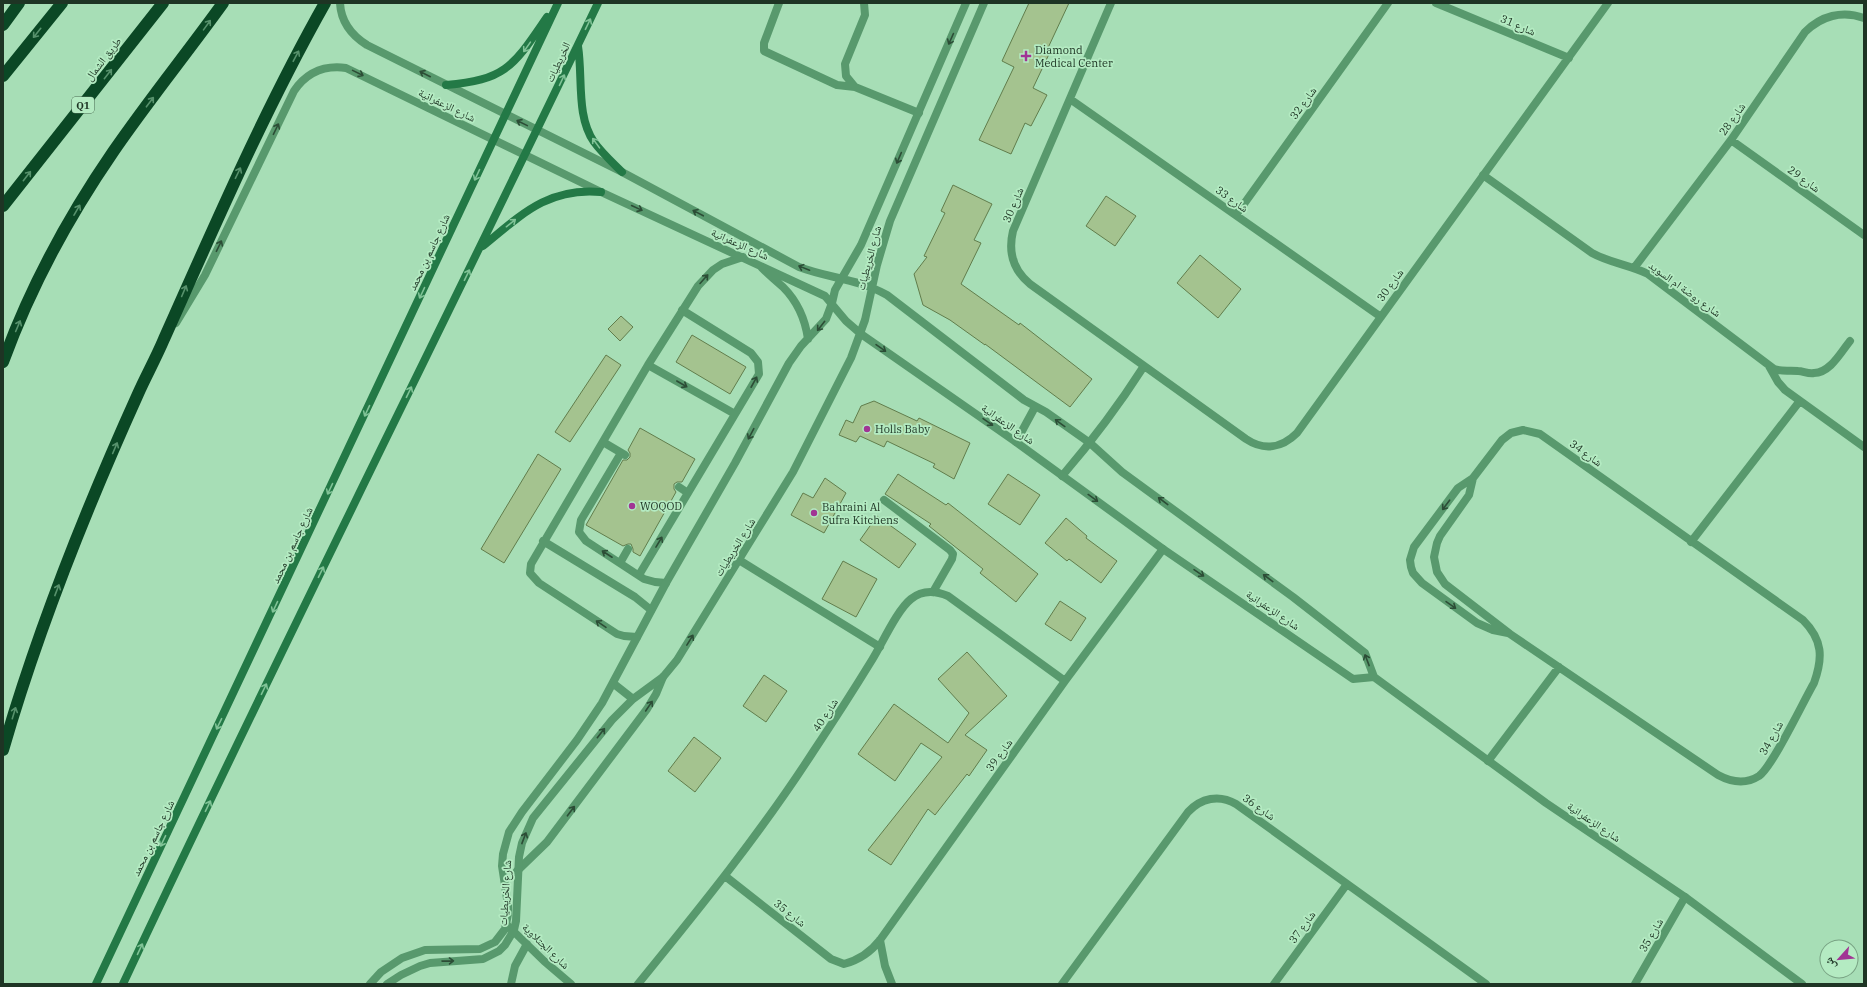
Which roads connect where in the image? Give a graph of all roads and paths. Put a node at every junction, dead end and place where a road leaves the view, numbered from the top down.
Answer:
1 (19, 3) edge
2 (62, 3) edge
3 (163, 3) edge
4 (223, 3) edge
5 (325, 3) edge
6 (340, 3) edge
7 (558, 3) edge
8 (598, 3) edge
9 (780, 3) edge
10 (864, 3) edge
11 (966, 3) edge
12 (984, 3) edge
13 (1111, 3) edge
14 (1388, 3) edge
15 (1436, 3) edge
16 (1608, 3) edge
17 (1864, 18) edge
18 (3, 25) edge
19 (578, 46) junction
20 (1569, 58) junction
21 (3, 76) edge
22 (446, 85) junction
23 (855, 87) junction
24 (1070, 99) junction
25 (919, 113) junction
26 (506, 115) junction
27 (538, 130) junction
28 (493, 140) junction
29 (1731, 140) junction
30 (525, 156) junction
31 (622, 172) junction
32 (1484, 174) junction
33 (601, 192) junction
34 (3, 206) edge
35 (1236, 216) junction
36 (1864, 235) edge
37 (480, 248) junction
38 (743, 257) junction
39 (759, 264) junction
40 (1634, 268) junction
41 (841, 278) junction
42 (872, 287) junction
43 (832, 303) junction
44 (682, 310) junction
45 (1381, 317) junction
46 (861, 334) junction
47 (808, 339) junction
48 (164, 340) junction
49 (1850, 341) dead end
50 (3, 362) edge
51 (648, 365) junction
52 (1144, 366) junction
53 (1769, 366) junction
54 (1799, 402) junction
55 (1035, 407) junction
56 (735, 414) junction
57 (603, 442) junction
58 (1016, 442) junction
59 (1090, 443) junction
60 (1864, 447) edge
61 (1062, 476) junction
62 (1473, 478) junction
63 (679, 487) dead end
64 (688, 493) junction
65 (884, 500) dead end
66 (543, 541) junction
67 (1691, 542) junction
68 (1163, 548) junction
69 (628, 549) dead end
70 (739, 560) junction
71 (620, 563) junction
72 (639, 576) junction
73 (666, 582) junction
74 (933, 592) junction
75 (651, 610) junction
76 (1510, 634) junction
77 (637, 636) junction
78 (880, 647) junction
79 (1559, 667) junction
80 (663, 677) junction
81 (1374, 677) junction
82 (1065, 681) junction
83 (614, 684) junction
84 (633, 699) junction
85 (3, 750) edge
86 (1488, 761) junction
87 (517, 871) junction
88 (726, 876) junction
89 (1347, 884) junction
90 (1685, 897) junction
91 (506, 924) junction
92 (514, 930) junction
93 (880, 940) junction
94 (527, 944) junction
95 (425, 950) junction
96 (430, 963) junction
97 (844, 964) joint
98 (96, 984) edge
99 (123, 984) edge
100 (370, 984) edge
101 (387, 984) edge
102 (511, 984) edge
103 (571, 984) edge
104 (638, 984) edge
105 (892, 984) edge
106 (1062, 984) edge
107 (1274, 984) edge
108 (1486, 984) edge
109 (1635, 984) edge
110 (1802, 984) edge

1 - 18 highway
2 -> 21 highway
34 -> 3 highway, طريق الشمال / Q1
50 -> 4 highway
48 -> 5 highway
22 -> 6 street, شارع الزعفرانية
7 -> 22 main road
7 - 26 main road
19 -> 8 main road, الخريطيات
9 - 23 street
10 - 23 street
11 -> 25 street, شارع الخريطيات
12 - 42 street, شارع الخريطيات
13 - 24 street, شارع 30
14 - 35 street, شارع 32
15 - 20 street, شارع 31
16 - 20 street, شارع 30
17 - 29 street, شارع 28
27 -> 19 main road, الخريطيات
31 -> 19 main road
20 - 32 street, شارع 30
22 - 26 street, شارع الزعفرانية
23 - 25 street
24 - 35 street, شارع 33
24 - 52 street, شارع 30
25 -> 41 street, شارع الخريطيات
27 -> 26 street, شارع الزعفرانية
26 - 28 main road, شارع جاسم بن محمد
27 - 30 main road
27 - 31 street, شارع الزعفرانية
28 - 30 street, شارع الزعفرانية
48 -> 28 street, شارع الزعفرانية
28 -> 98 main road, شارع جاسم بن محمد
29 - 36 street, شارع 29
29 - 40 street, شارع 28
30 - 33 street, شارع الزعفرانية
30 - 37 main road
41 -> 31 street, شارع الزعفرانية
32 - 40 street, شارع روضة ام السويد
32 - 45 street, شارع 30
37 -> 33 main road
33 -> 38 street, شارع الزعفرانية
35 - 45 street, شارع 33
99 -> 37 main road
38 - 39 street, شارع الزعفرانية
44 -> 38 street
39 - 43 street, شارع الزعفرانية
39 - 47 street
40 - 53 street, شارع روضة ام السويد
41 - 42 street, شارع الزعفرانية
41 - 43 street, شارع الخريطيات
42 - 46 street, شارع الخريطيات
42 - 55 street, شارع الزعفرانية
43 - 46 street, شارع الزعفرانية
43 -> 47 street, شارع الخريطيات
44 - 51 street
56 -> 44 street
45 - 52 street, شارع 30
46 -> 58 street, شارع الزعفرانية
46 - 70 street, شارع الخريطيات
47 -> 73 street, شارع الخريطيات
85 -> 48 highway
49 - 53 street, شارع روضة ام السويد
51 -> 56 street
51 - 57 street
52 - 59 street
53 - 54 street, شارع روضة ام السويد
54 - 60 street, شارع روضة ام السويد
54 - 67 street
55 - 58 street
59 -> 55 street, شارع الزعفرانية
56 - 64 street
57 - 66 street
71 -> 57 street
58 - 61 street, شارع الزعفرانية
59 - 61 street
81 -> 59 street, شارع الزعفرانية
61 -> 68 street, شارع الزعفرانية
62 - 67 street, شارع 34
62 - 76 street, شارع 34
62 -> 76 street, شارع 34
63 - 64 street
72 -> 64 street
65 - 74 street
66 - 75 street
77 -> 66 street
67 - 79 street, شارع 34
68 -> 81 street, شارع الزعفرانية
68 - 82 street, شارع 39
69 - 71 street
70 - 78 street
80 -> 70 street, شارع الخريطيات
71 - 72 street
72 - 73 street
73 - 75 street, شارع الخريطيات
74 - 78 street, شارع 40
74 - 82 street
75 - 77 street, شارع الخريطيات
76 - 79 street, شارع 34
77 - 83 street, شارع الخريطيات
78 - 88 street, شارع 40
79 - 86 street
80 - 84 street, شارع الخريطيات
87 -> 80 street
81 - 86 street, شارع الزعفرانية
82 - 93 street, شارع 39
83 - 84 street
83 - 91 street, شارع الخريطيات
87 -> 84 street, شارع الخريطيات
86 - 90 street, شارع الزعفرانية
87 - 92 street, شارع الخريطيات
88 - 97 street, شارع 35
88 - 104 street, شارع 40
89 - 106 street, شارع 36
89 - 107 street, شارع 37
89 - 108 street, شارع 36
90 - 109 street, شارع 35
90 - 110 street, شارع الزعفرانية
91 - 92 street, شارع الجتلاوية
91 - 95 street, شارع الخريطيات
92 - 94 street, شارع الجتلاوية
96 -> 92 street, شارع الخريطيات
93 - 97 street, شارع 39
93 - 105 street
94 - 102 street
94 - 103 street, شارع الجتلاوية
95 - 96 street
95 - 100 street, شارع الخريطيات
96 - 101 street, شارع الخريطيات

